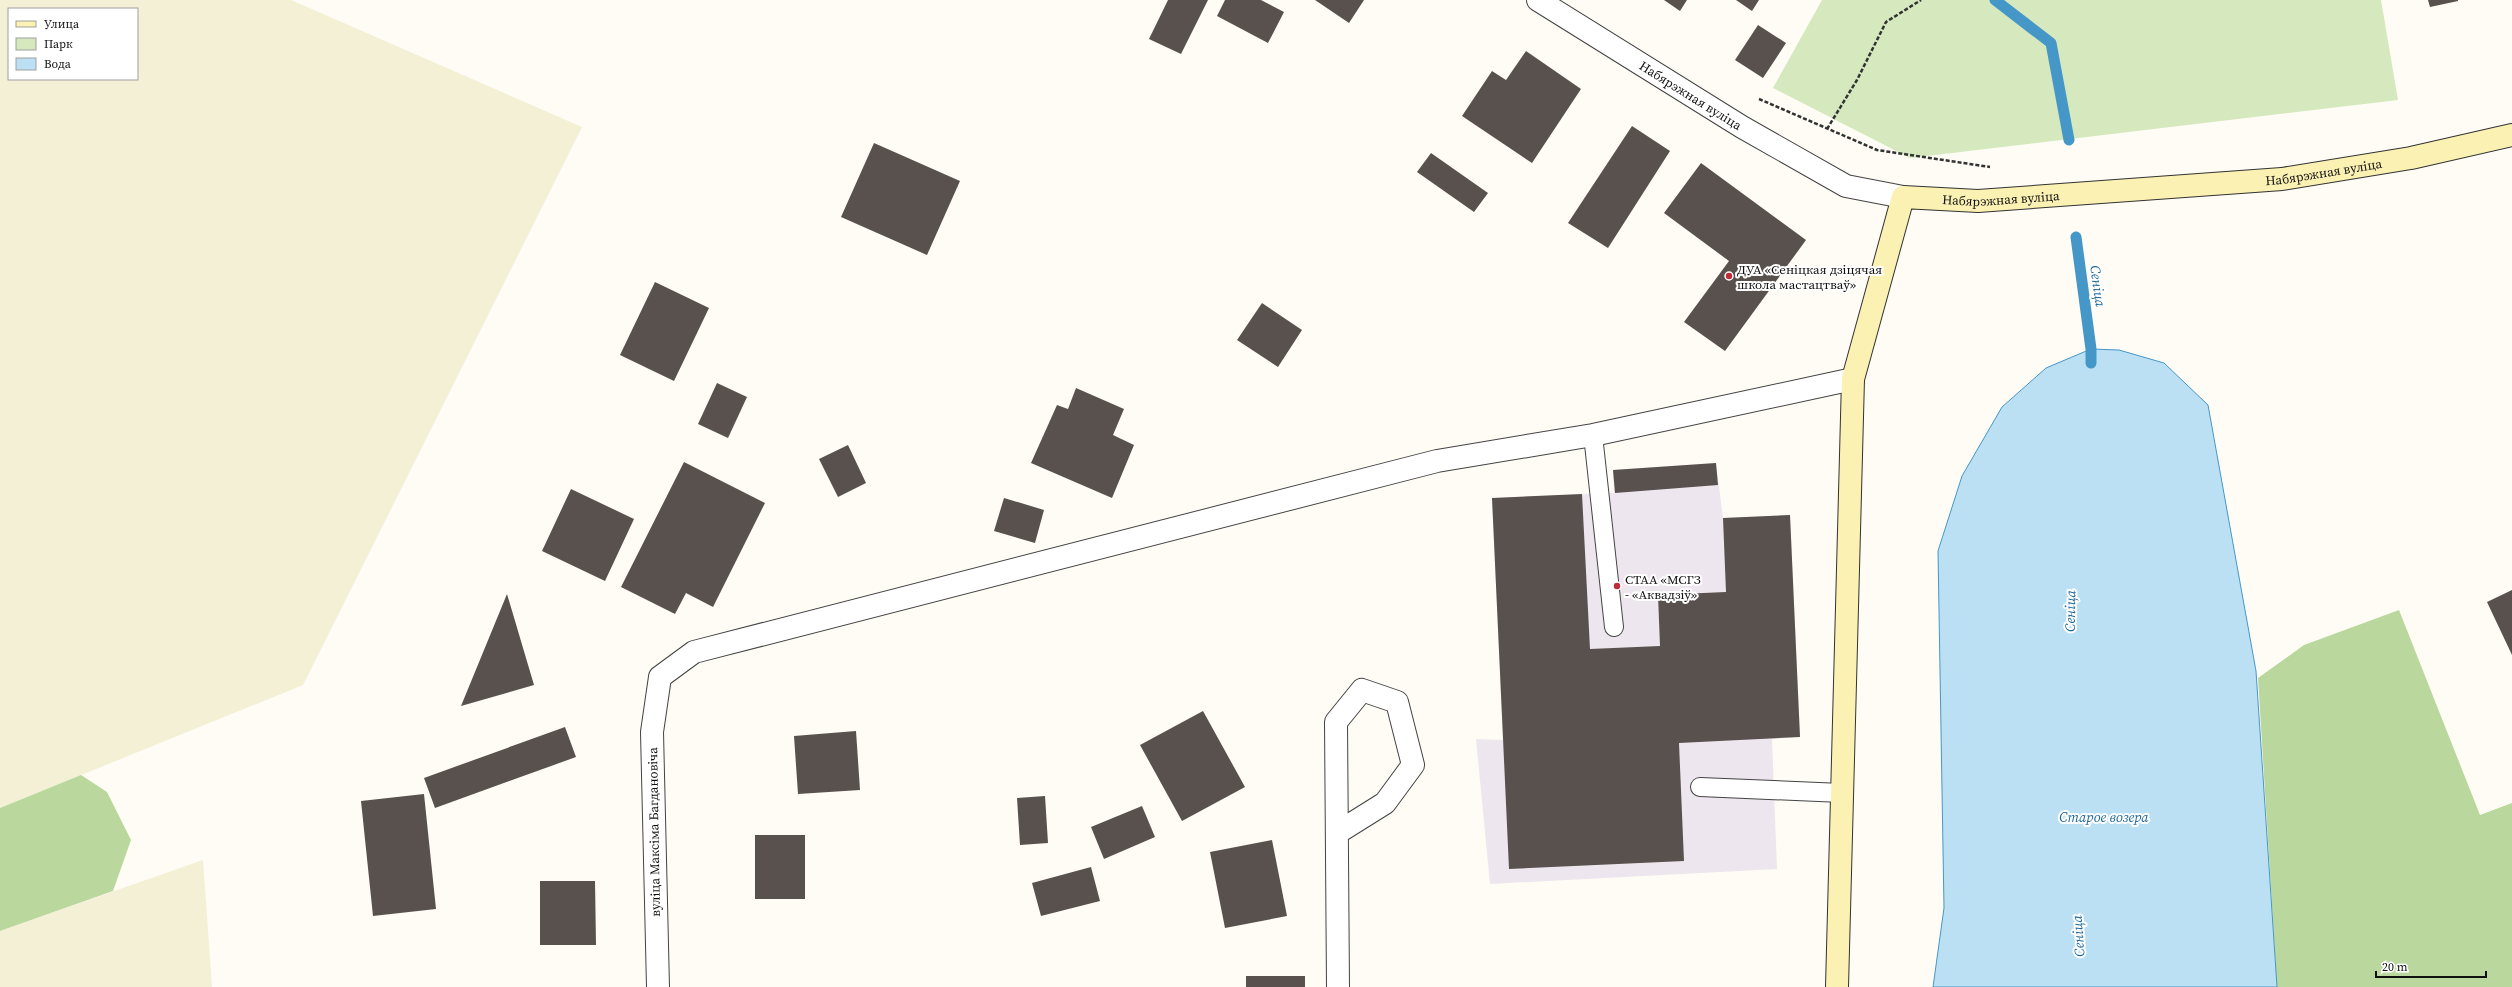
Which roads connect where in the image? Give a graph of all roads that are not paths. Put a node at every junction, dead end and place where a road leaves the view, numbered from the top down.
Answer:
1 (1538, 0) edge
2 (2512, 135) edge
3 (1903, 197) junction
4 (1853, 378) junction
5 (1593, 435) junction
6 (1614, 627) dead end
7 (1700, 787) dead end
8 (1842, 793) junction
9 (1337, 833) junction
10 (658, 987) edge
11 (1338, 987) edge
12 (1838, 987) edge

1 - 3 street, Набярэжная вуліца
2 - 3 street, Набярэжная вуліца
3 - 4 street
4 - 5 street
4 - 8 street
5 - 6 lane
5 - 10 street, вуліца Максіма Багдановіча
7 - 8 lane
8 - 12 street
9 - 9 street
9 - 11 street

